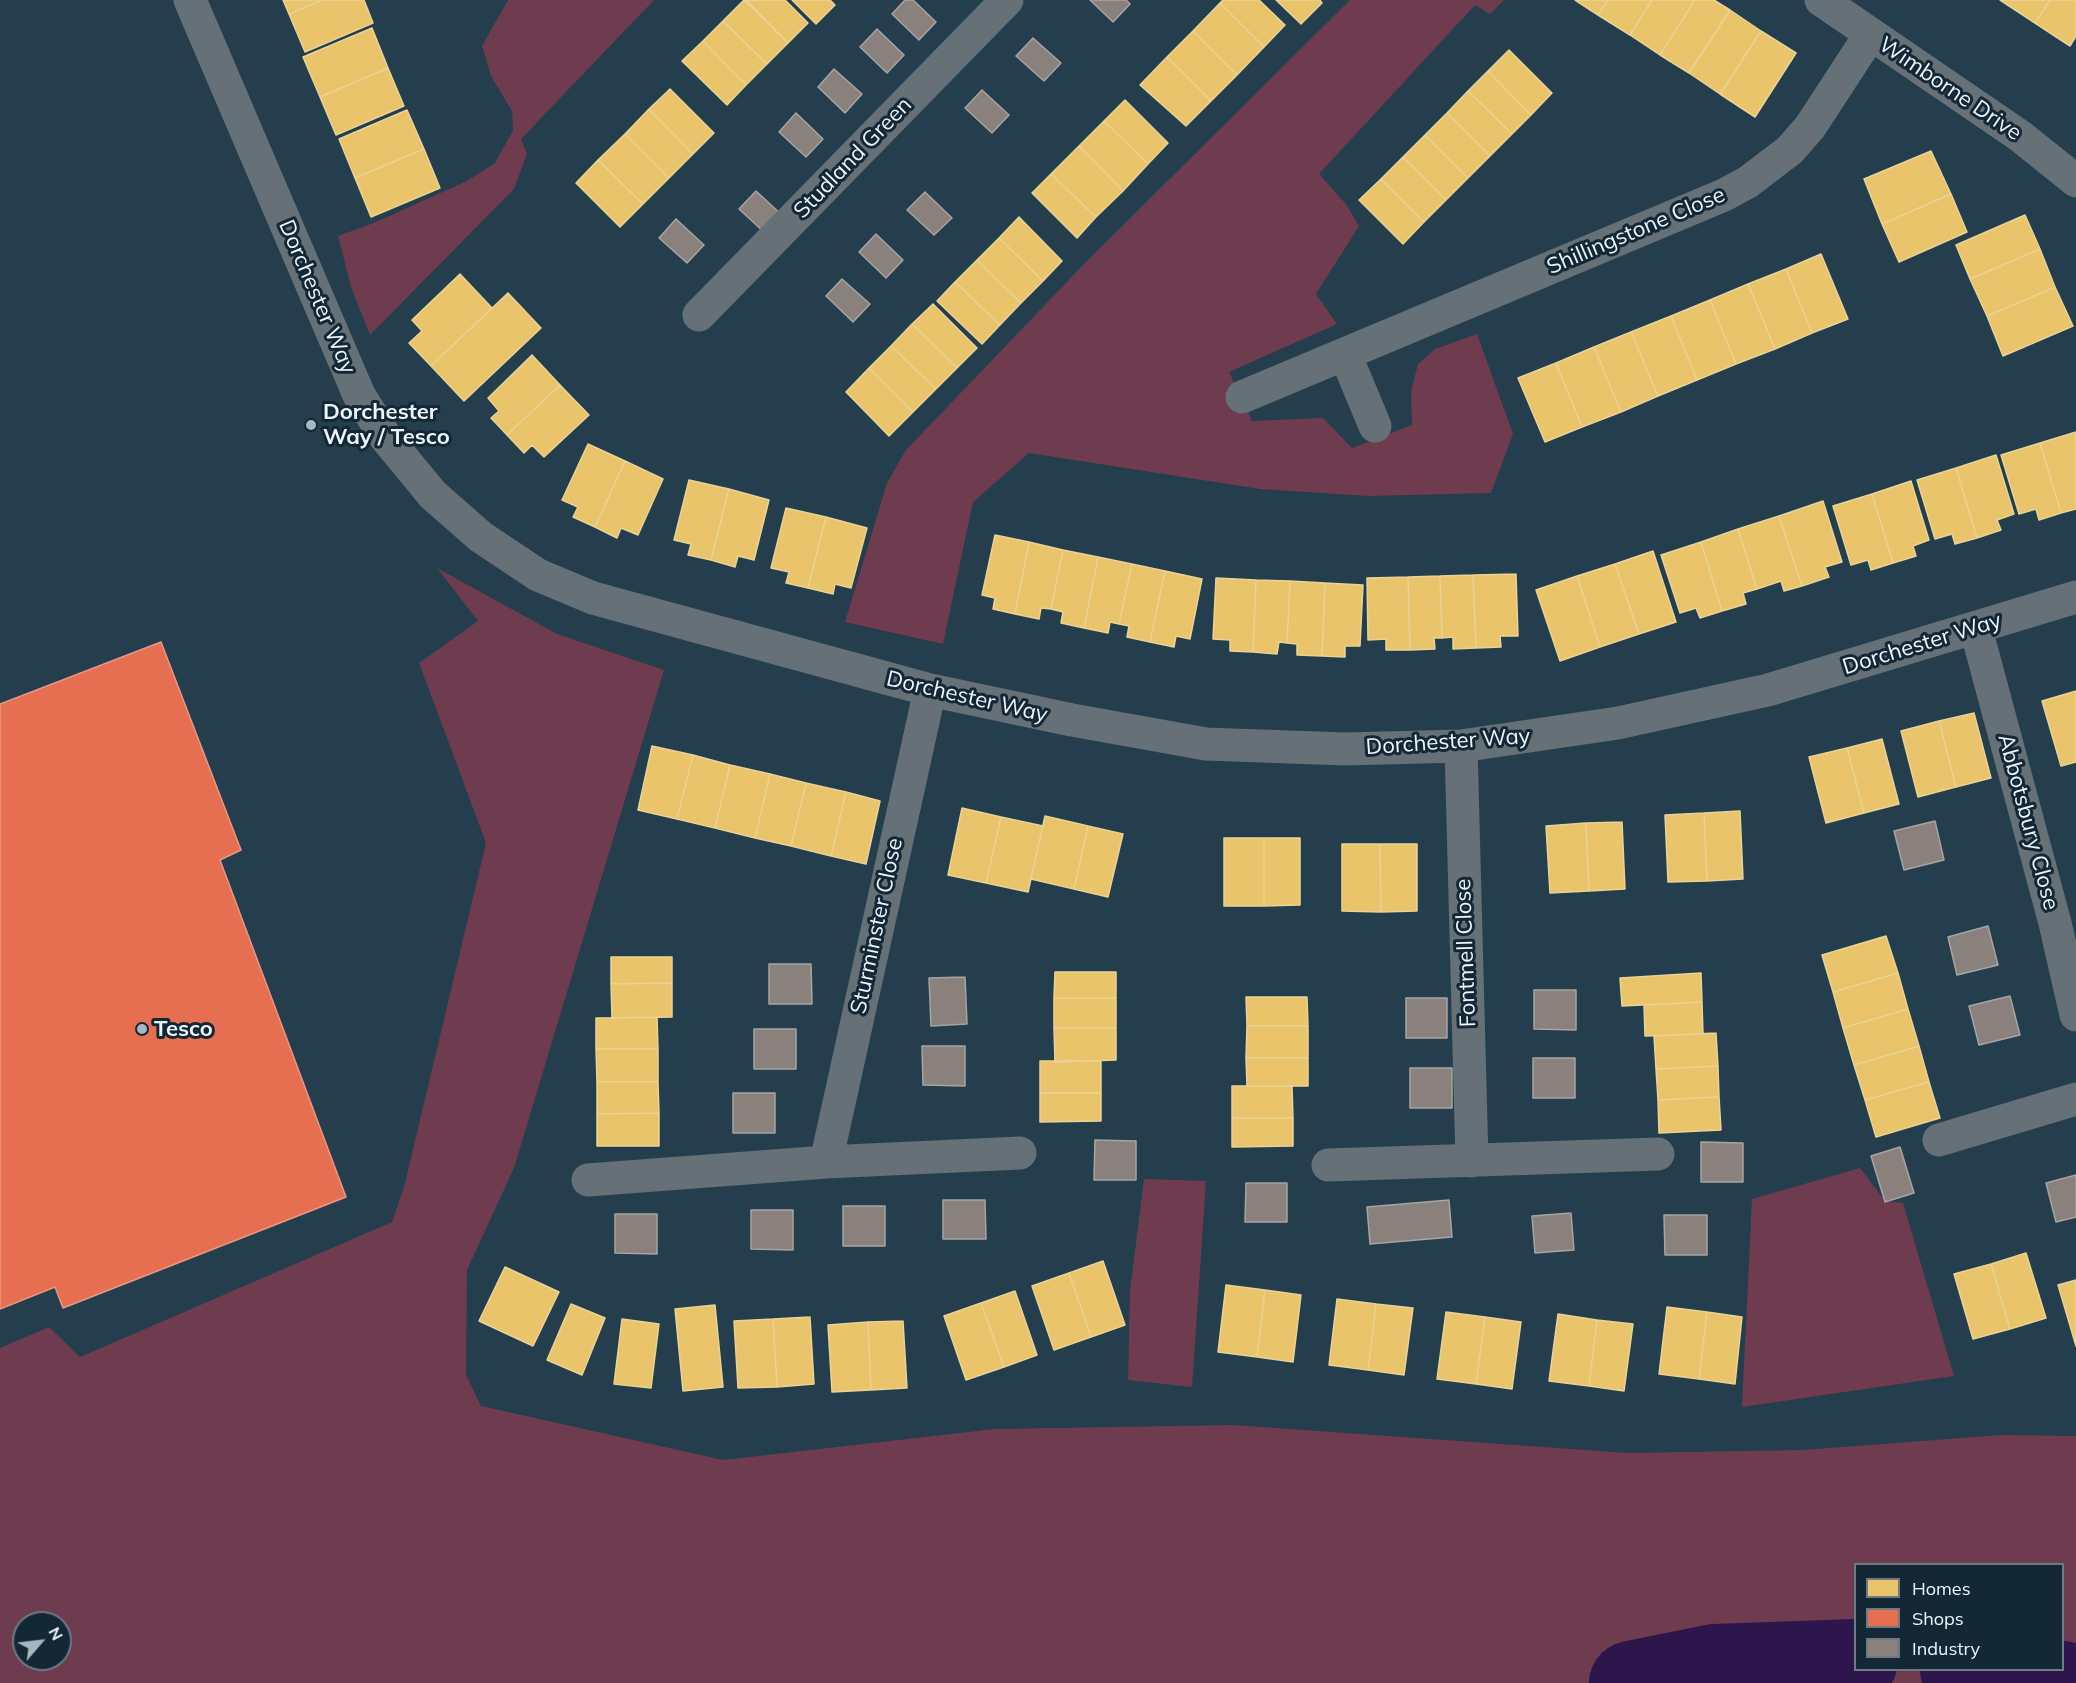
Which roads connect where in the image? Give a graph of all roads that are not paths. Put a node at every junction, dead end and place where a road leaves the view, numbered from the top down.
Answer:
1 (190, 0) edge
2 (1007, 0) edge
3 (1821, 0) edge
4 (1870, 35) junction
5 (2072, 168) edge
6 (699, 315) dead end
7 (1345, 354) junction
8 (1242, 397) dead end
9 (1375, 426) dead end
10 (2076, 597) edge
11 (1976, 629) junction
12 (930, 690) junction
13 (1461, 746) junction
14 (2076, 1016) edge
15 (2076, 1099) edge
16 (1939, 1140) dead end
17 (1020, 1153) dead end
18 (1658, 1154) dead end
19 (825, 1161) junction
20 (1472, 1161) junction
21 (1328, 1165) dead end
22 (588, 1180) dead end

1 - 12 street, Dorchester Way
2 - 6 street, Studland Green
3 - 4 street, Wimborne Drive
4 - 5 street, Wimborne Drive
4 - 7 street, Shillingstone Close
7 - 8 street, Shillingstone Close
7 - 9 street
10 - 11 street, Dorchester Way
11 - 13 street, Dorchester Way
11 - 14 street, Abbotsbury Close
12 - 13 street, Dorchester Way
12 - 19 street, Sturminster Close
13 - 20 street, Fontmell Close
15 - 16 street
17 - 19 street
18 - 20 street
19 - 22 street
20 - 21 street

